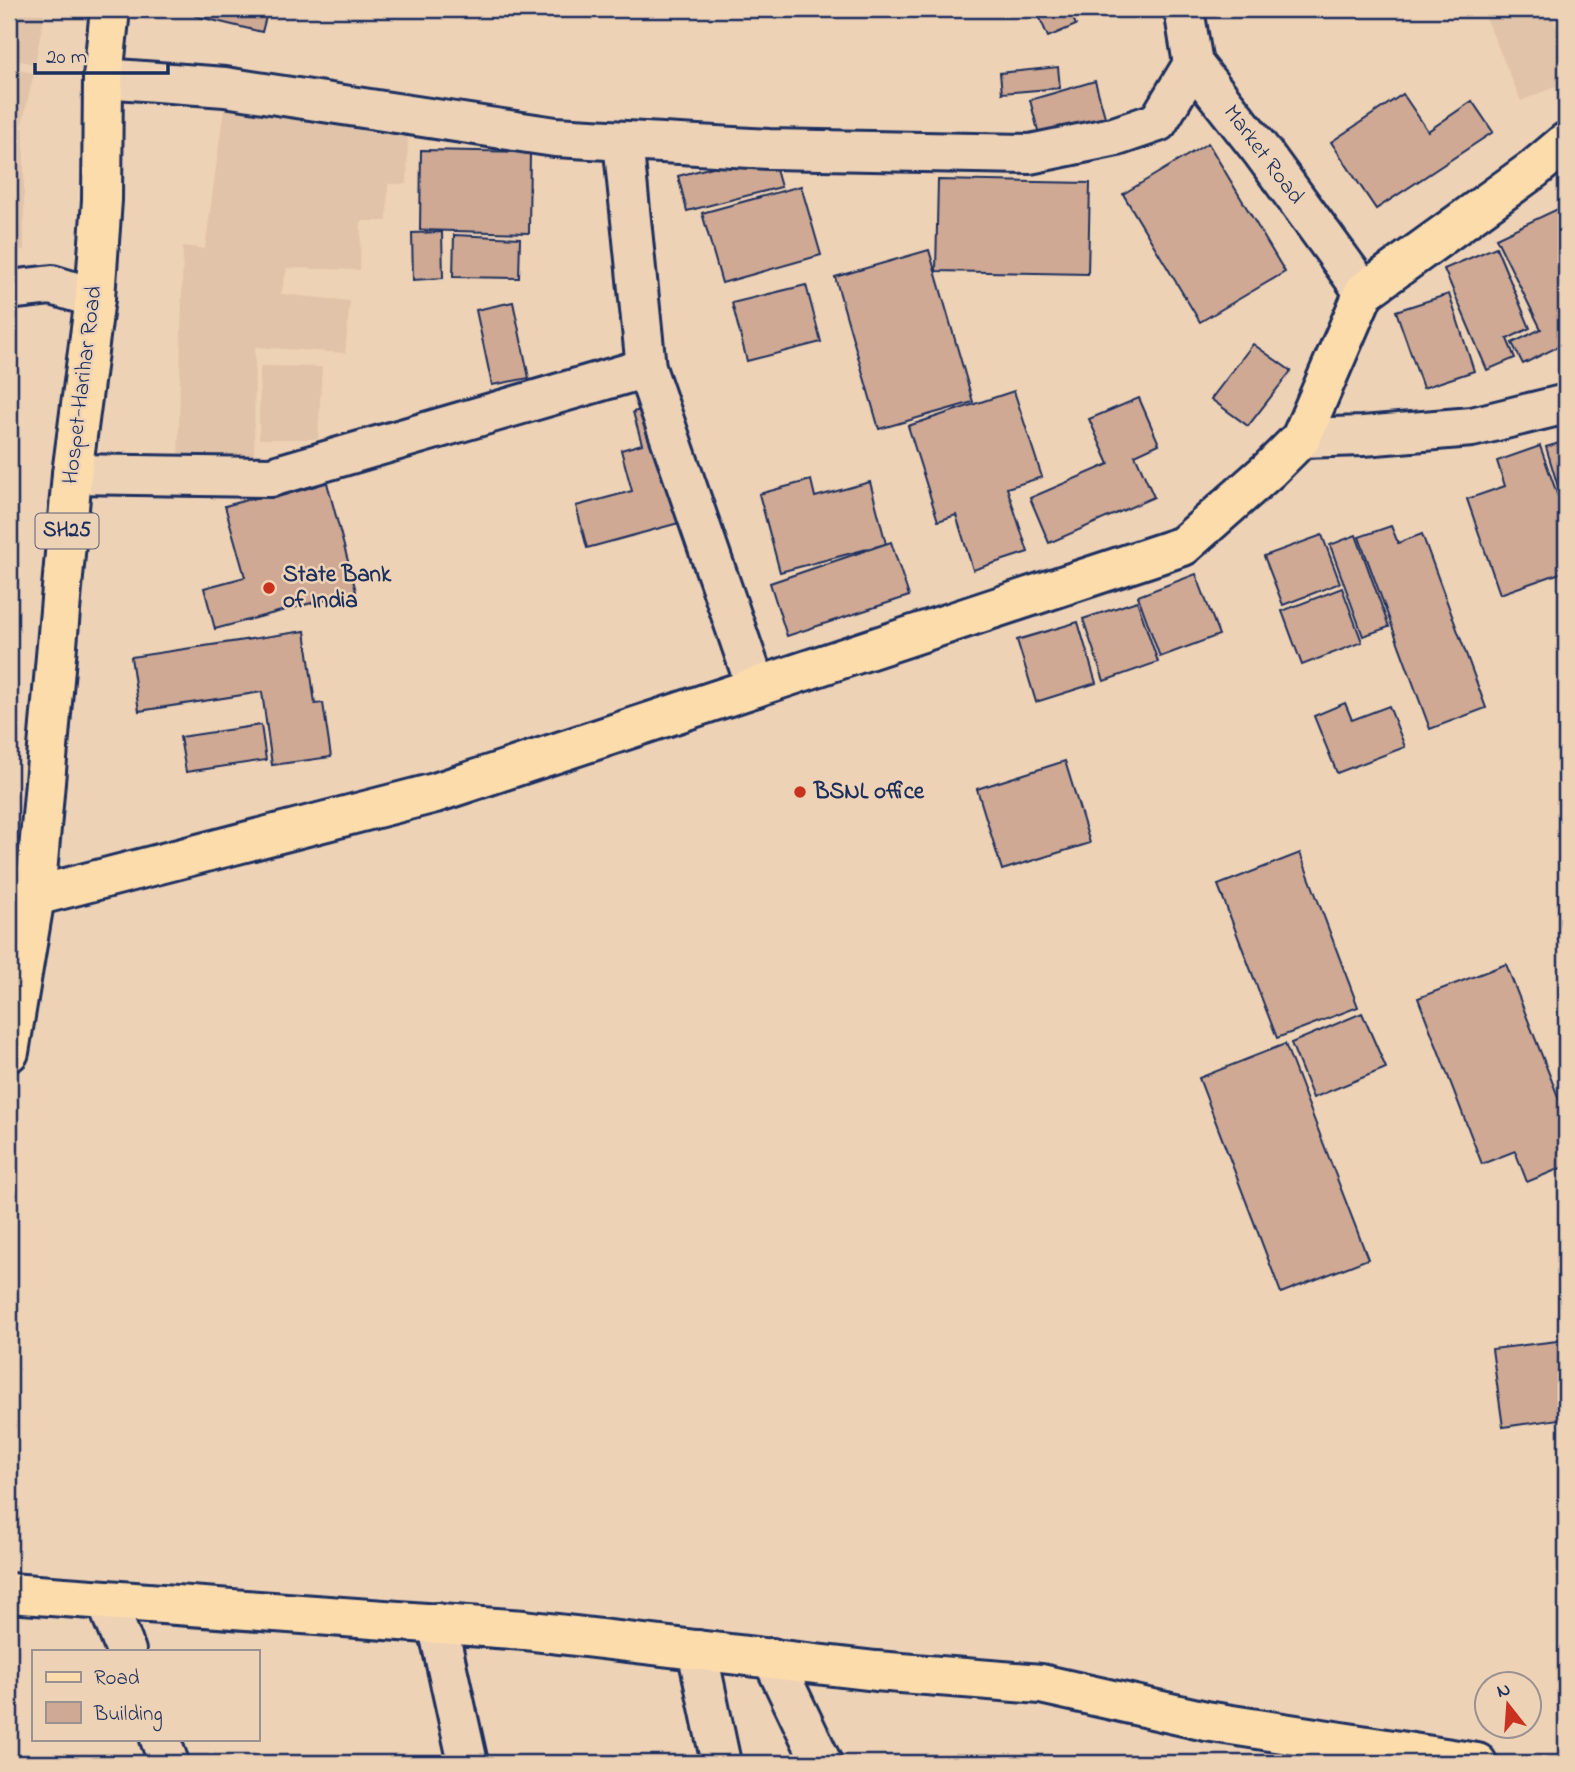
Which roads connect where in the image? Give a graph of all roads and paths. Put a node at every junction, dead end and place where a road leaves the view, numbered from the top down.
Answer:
1 (110, 9) edge
2 (1184, 9) edge
3 (1193, 64) junction
4 (103, 78) junction
5 (622, 141) junction
6 (1566, 142) edge
7 (9, 290) edge
8 (1364, 292) junction
9 (95, 298) junction
10 (646, 368) junction
11 (1566, 404) edge
12 (1301, 438) junction
13 (72, 474) junction
14 (755, 687) junction
15 (22, 889) edge
16 (9, 1052) edge
17 (9, 1593) edge
18 (106, 1600) junction
19 (437, 1623) junction
20 (126, 1650) edge
21 (697, 1650) junction
22 (772, 1658) junction
23 (160, 1740) edge
24 (169, 1763) edge
25 (468, 1763) edge
26 (721, 1763) edge
27 (822, 1763) edge
28 (1476, 1763) edge

1 - 4 main road, Hospet-Harihar Road / SH25
2 - 3 street, Market Road
3 - 5 street
3 - 8 street, Market Road
4 - 5 street
4 - 9 main road, Hospet-Harihar Road / SH25
5 - 10 street
6 - 8 main road
7 - 9 street
8 - 12 main road
9 - 13 main road, Hospet-Harihar Road / SH25
10 - 13 street
10 - 14 street
11 - 12 street
12 - 14 main road
13 - 15 main road, Hospet-Harihar Road / SH25
14 - 15 main road
15 - 16 main road, Hospet-Harihar Road / SH25
17 - 18 main road
18 - 19 main road
18 - 20 street
19 - 21 main road
19 - 25 street
21 - 22 main road
21 - 26 street
22 - 27 street
22 - 28 main road
23 - 24 street

